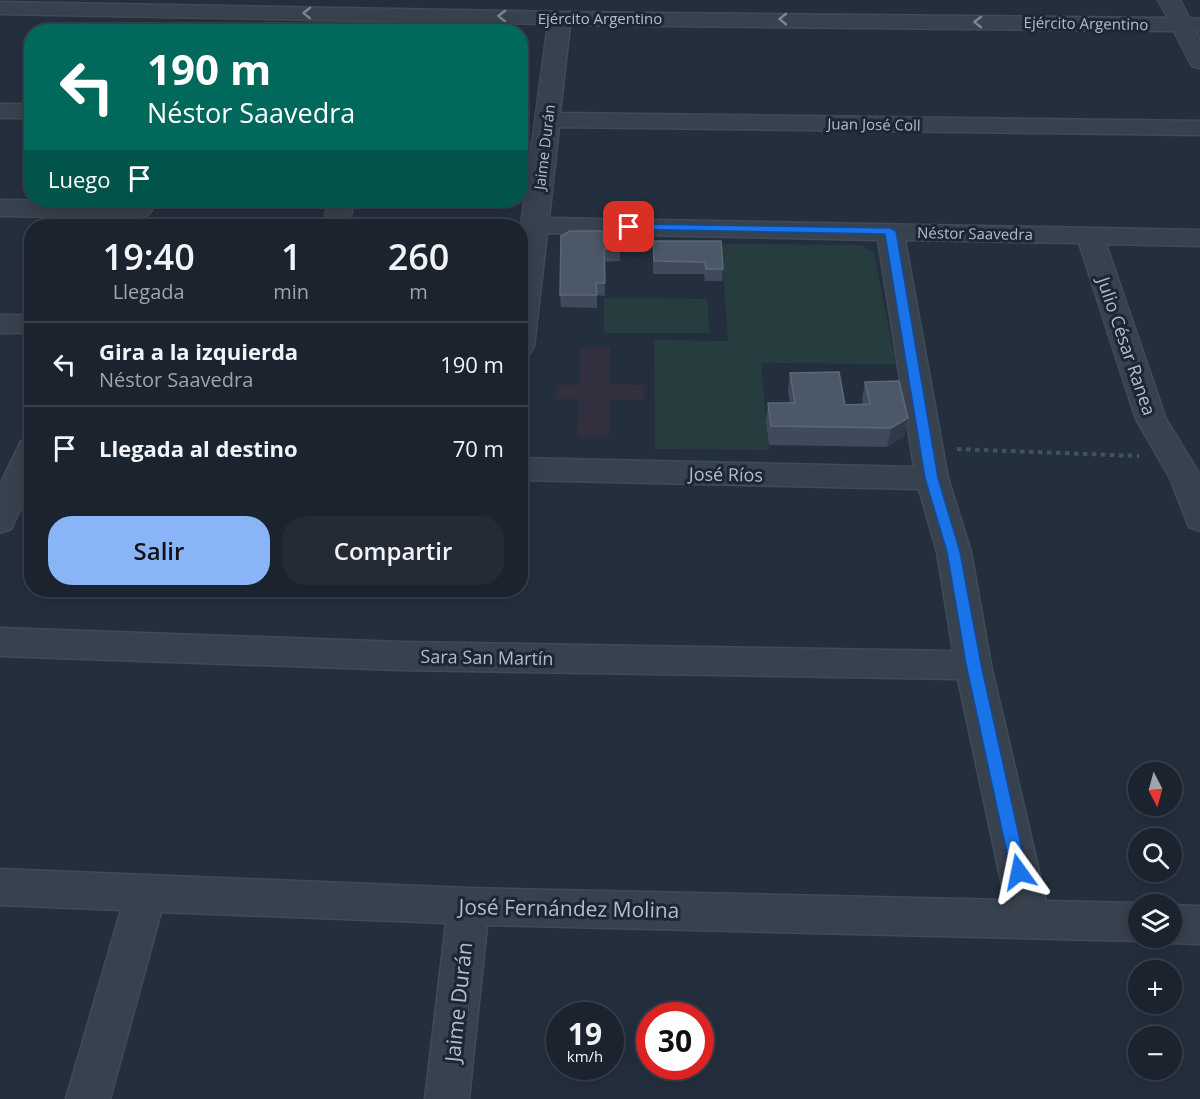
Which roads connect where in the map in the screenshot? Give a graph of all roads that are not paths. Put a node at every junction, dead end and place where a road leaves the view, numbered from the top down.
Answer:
1 (1006, 0) edge
2 (1169, 0) edge
3 (0, 8) edge
4 (228, 18) edge
5 (846, 19) edge
6 (1014, 22) junction
7 (57, 24) edge
8 (296, 24) edge
9 (476, 24) edge
10 (24, 25) edge
11 (528, 25) edge
12 (0, 26) edge
13 (559, 26) junction
14 (528, 32) edge
15 (1195, 39) edge
16 (0, 111) edge
17 (24, 111) edge
18 (547, 120) junction
19 (1200, 128) edge
20 (0, 208) edge
21 (138, 212) edge
22 (534, 225) junction
23 (890, 231) junction
24 (1090, 236) junction
25 (1200, 238) edge
26 (528, 277) edge
27 (0, 324) edge
28 (24, 324) edge
29 (22, 459) edge
30 (929, 463) junction
31 (528, 470) edge
32 (1200, 519) edge
33 (0, 521) edge
34 (0, 642) edge
35 (973, 664) junction
36 (0, 887) edge
37 (146, 894) junction
38 (468, 906) junction
39 (1029, 918) junction
40 (1128, 922) edge
41 (1182, 924) edge
42 (1200, 925) edge
43 (88, 1099) edge
44 (447, 1099) edge

1 - 6 street
2 - 15 street
3 - 4 street, Ejército Argentino
4 - 7 street, Ejército Argentino
4 - 8 street, Ejército Argentino
9 -> 4 street, Ejército Argentino
6 -> 5 street, Ejército Argentino
5 - 13 street, Ejército Argentino
5 - 15 street, Ejército Argentino
6 - 15 street, Ejército Argentino
10 - 12 street, Ejército Argentino
13 -> 11 street, Ejército Argentino
13 - 14 street, Ejército Argentino
13 - 18 street, Jaime Durán
16 - 17 street
18 - 19 street, Juan José Coll
18 - 22 street, Jaime Durán
20 - 21 street
22 - 23 street, Néstor Saavedra
22 - 26 street, Jaime Durán
23 - 24 street, Néstor Saavedra
23 - 30 street
24 - 25 street, Néstor Saavedra
24 - 32 street, Julio César Ranea
27 - 28 street
29 - 33 street
30 - 31 street, José Ríos
30 - 35 street
34 - 35 street, Sara San Martín
35 - 39 street
36 - 37 street, José Fernández Molina
37 - 38 street, José Fernández Molina
37 - 43 street
38 - 39 street, José Fernández Molina
38 - 44 street, Jaime Durán
39 - 40 street, José Fernández Molina
41 - 42 street

